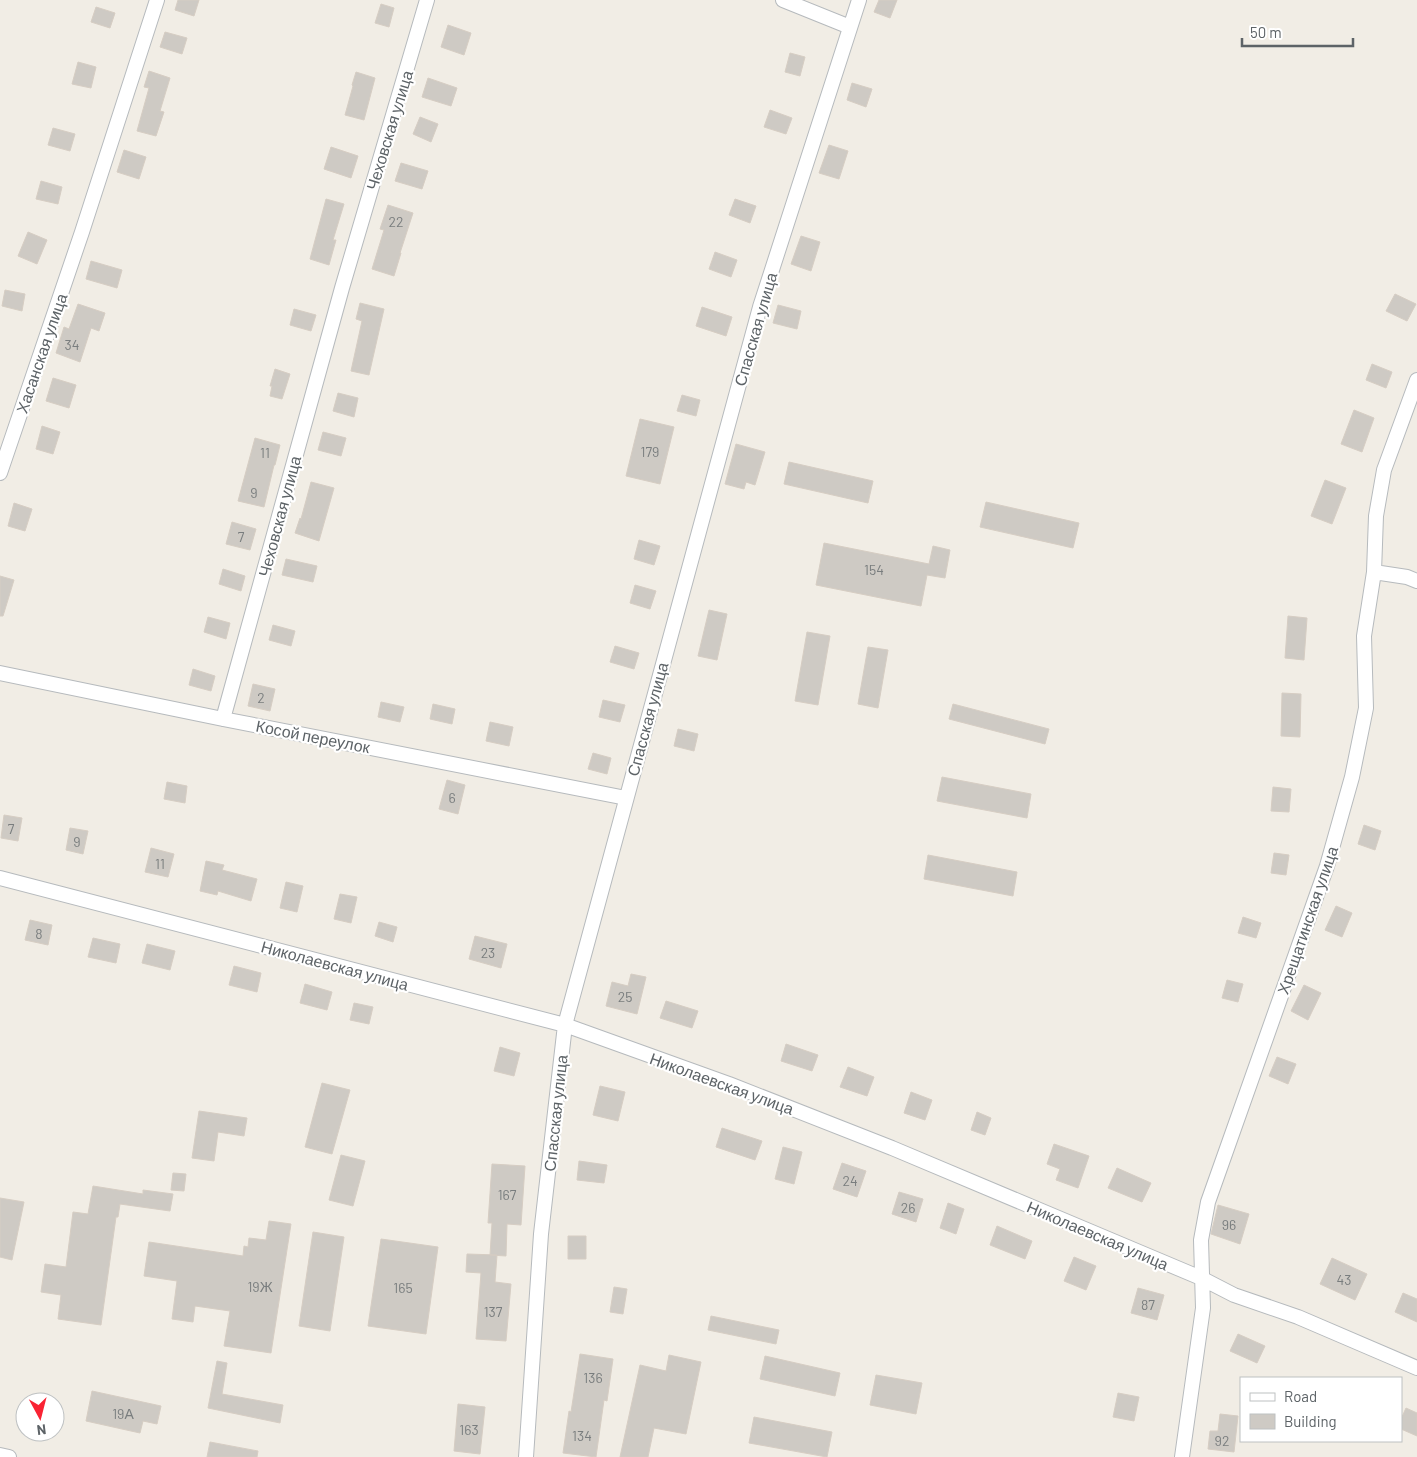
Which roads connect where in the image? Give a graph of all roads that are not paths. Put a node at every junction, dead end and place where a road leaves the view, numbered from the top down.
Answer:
1 (157, 0) edge
2 (427, 0) edge
3 (783, 0) edge
4 (859, 0) edge
5 (850, 27) junction
6 (1417, 380) edge
7 (0, 474) edge
8 (1374, 572) junction
9 (1417, 581) edge
10 (0, 673) edge
11 (223, 719) junction
12 (626, 798) junction
13 (0, 878) edge
14 (565, 1025) junction
15 (1201, 1278) junction
16 (1417, 1368) edge
17 (0, 1455) edge
18 (8, 1457) edge
19 (526, 1457) edge
20 (1182, 1457) edge

1 - 7 street, Хасанская улица
2 - 11 street, Чеховская улица
3 - 5 street
4 - 5 street, Спасская улица
5 - 12 street, Спасская улица
6 - 8 street, Хрещатинская улица
8 - 9 street
8 - 15 street, Хрещатинская улица
10 - 11 street, Косой переулок
11 - 12 street, Косой переулок
12 - 14 street, Спасская улица
13 - 14 street, Николаевская улица
14 - 15 street, Николаевская улица
14 - 19 street, Спасская улица
15 - 16 street, Николаевская улица
15 - 20 street, Хрещатинская улица
17 - 18 street

